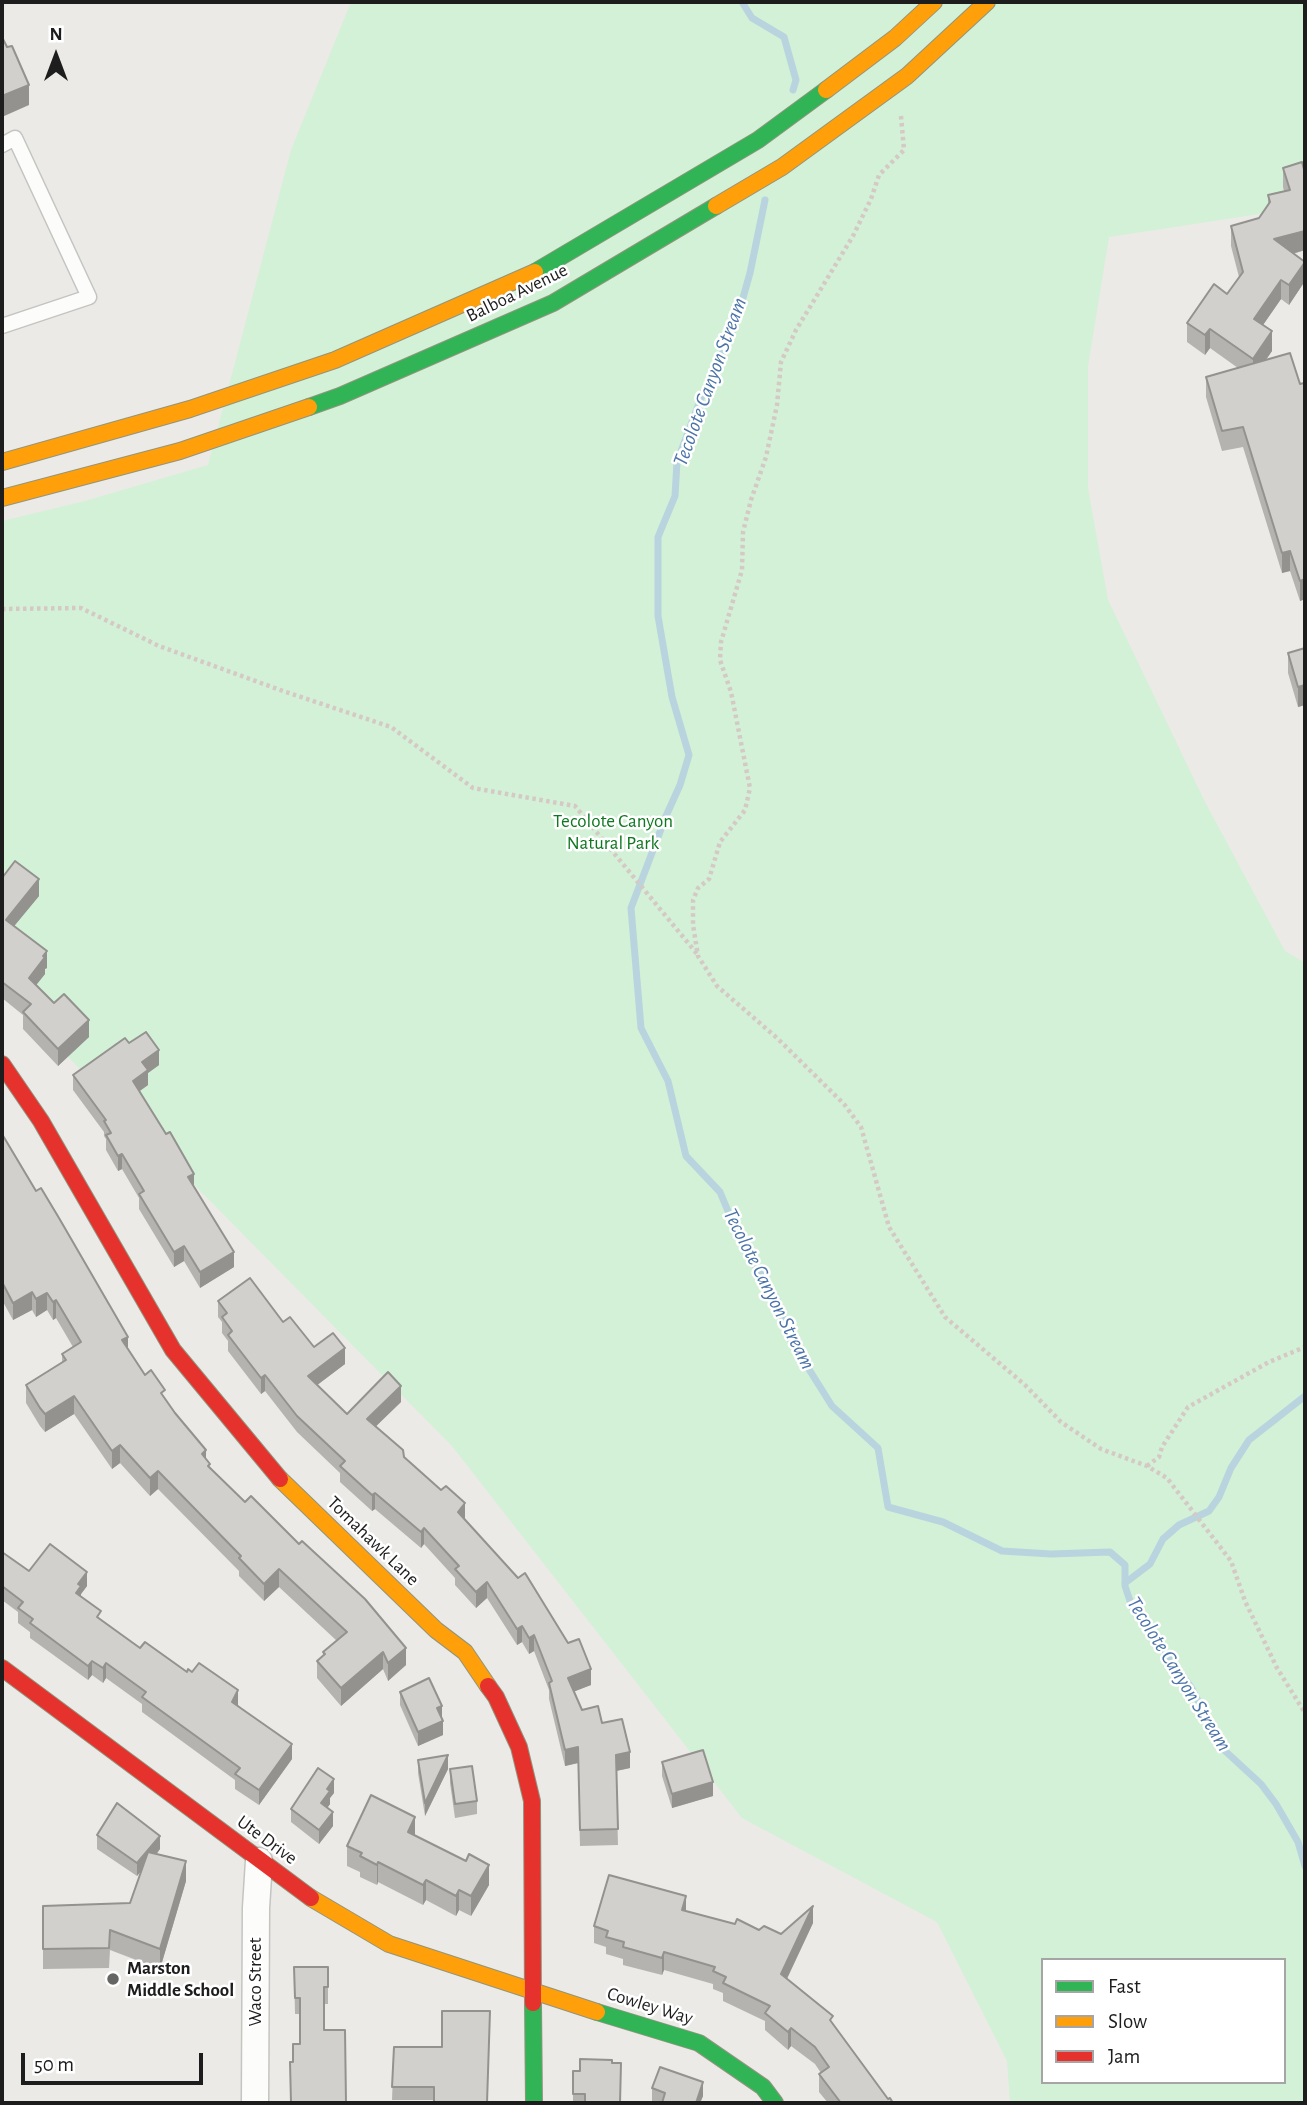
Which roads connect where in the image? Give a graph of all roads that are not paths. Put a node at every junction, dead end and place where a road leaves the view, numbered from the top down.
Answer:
1 (934, 2) edge
2 (987, 2) edge
3 (2, 145) edge
4 (2, 326) edge
5 (190, 409) junction
6 (82, 423) dead end
7 (2, 462) edge
8 (2, 498) edge
9 (2, 1064) edge
10 (2, 1668) edge
11 (259, 1861) junction
12 (535, 1993) junction
13 (255, 2103) edge
14 (534, 2103) edge
15 (775, 2103) edge

1 - 5 main road, Balboa Avenue
2 - 8 main road, Balboa Avenue
3 - 4 lane
5 - 6 main road
5 - 7 main road, Balboa Avenue
9 - 12 main road, Tomahawk Lane
10 - 11 main road, Ute Drive
11 - 12 main road, Ute Drive
11 - 13 street, Waco Street
12 - 14 main road, Tomahawk Lane
12 - 15 main road, Cowley Way

